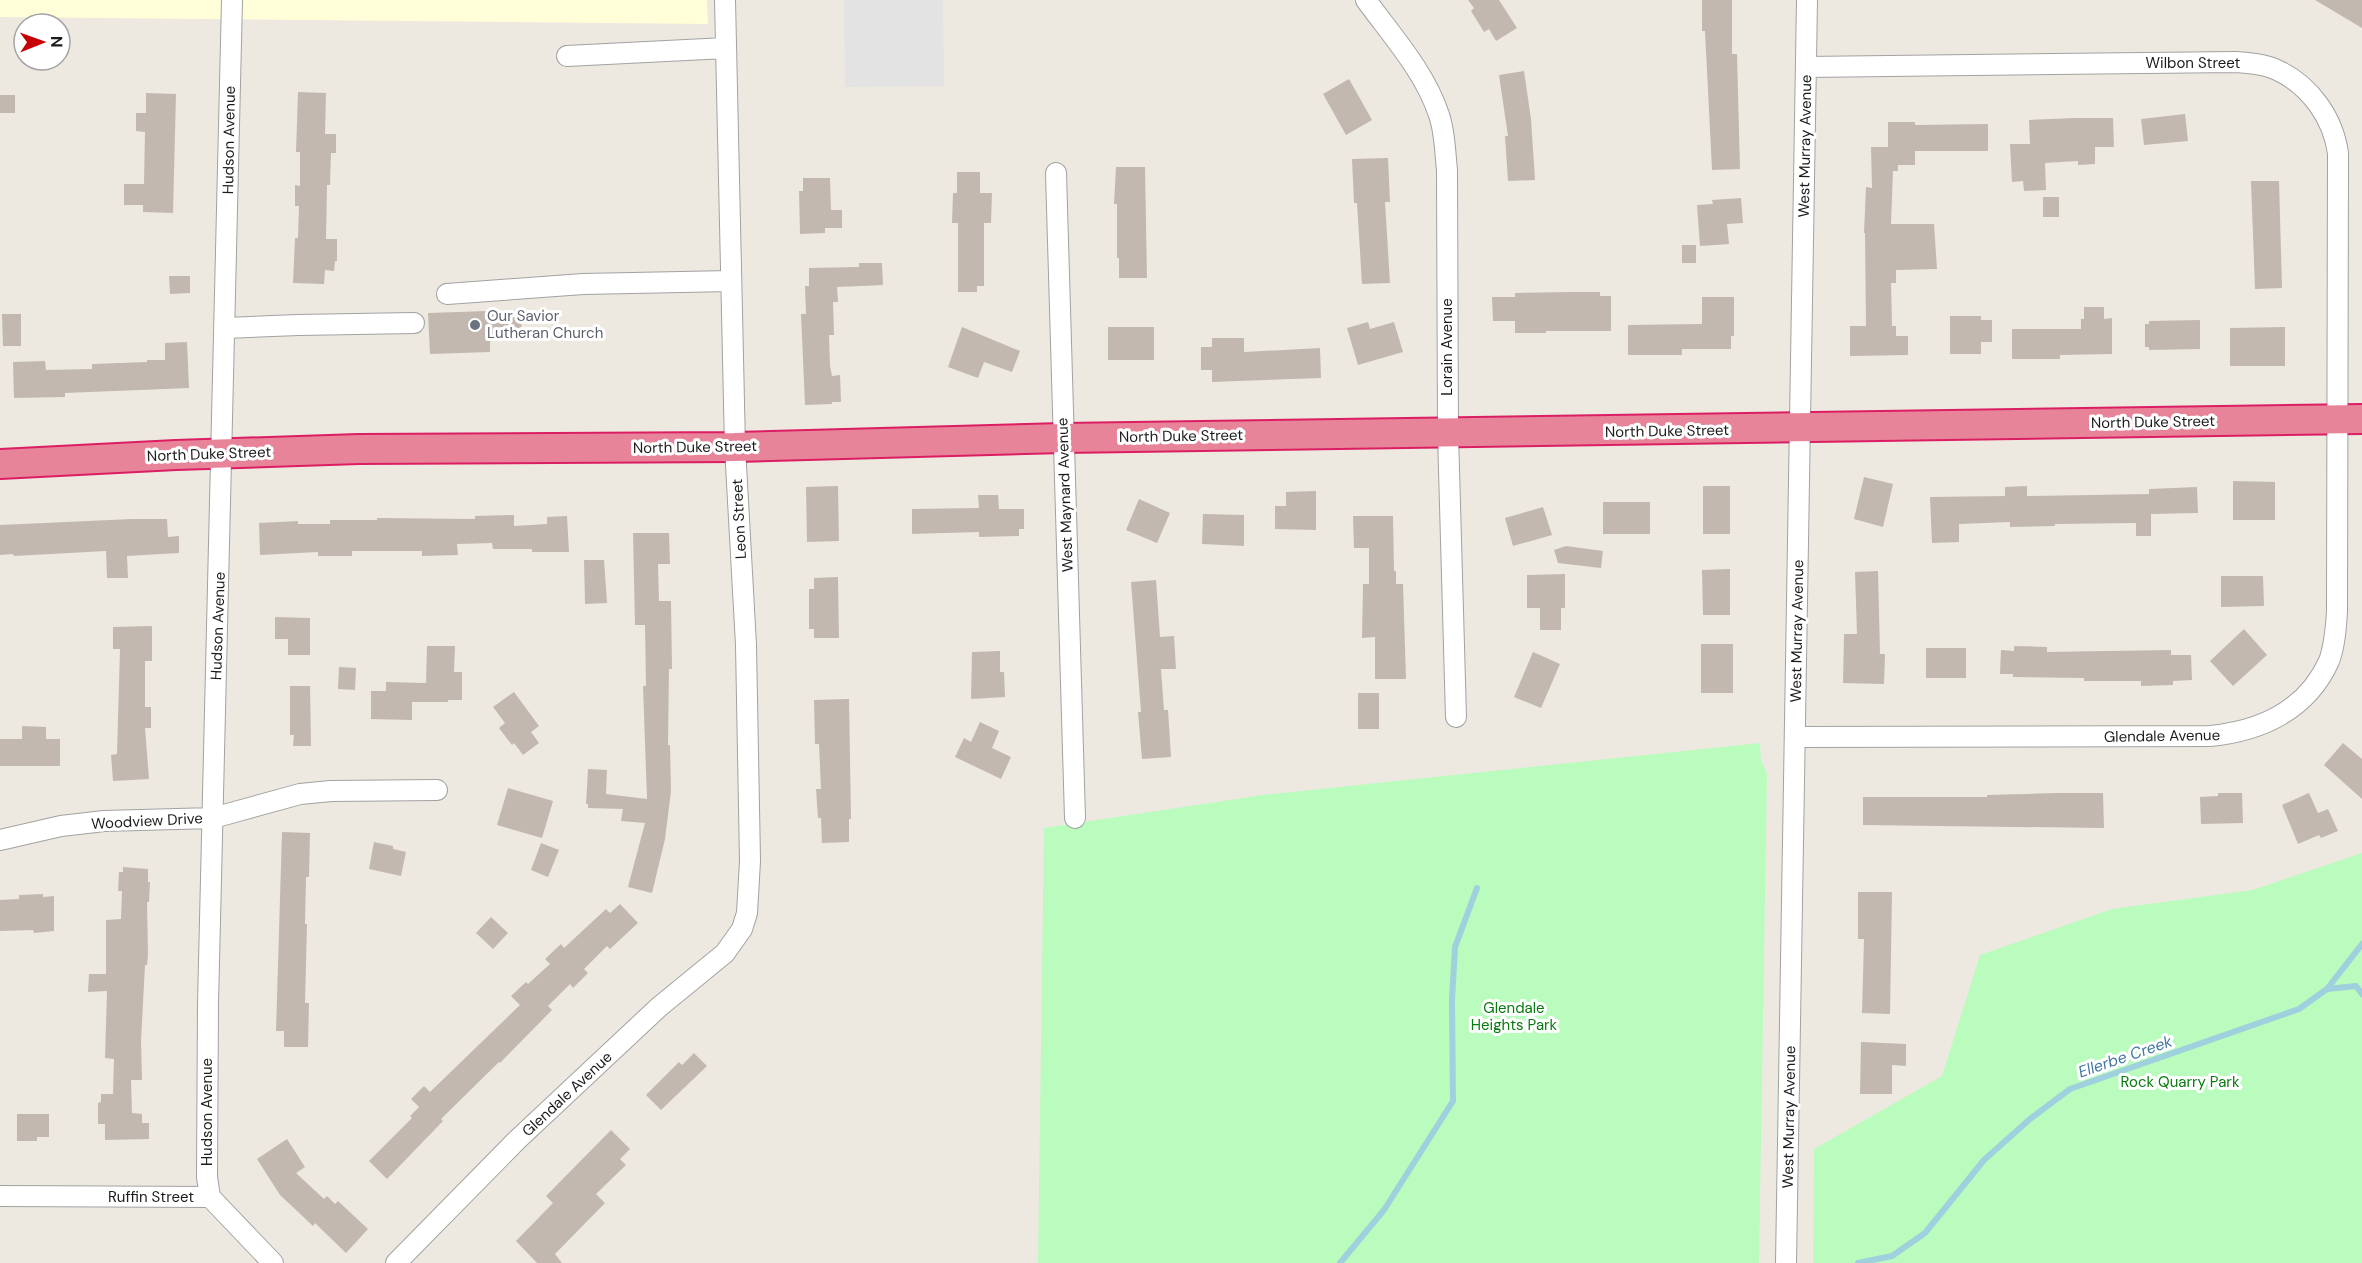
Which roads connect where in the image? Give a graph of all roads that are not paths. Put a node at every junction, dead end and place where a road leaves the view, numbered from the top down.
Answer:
1 (232, 0) edge
2 (724, 0) edge
3 (1366, 0) edge
4 (1807, 0) edge
5 (726, 48) junction
6 (567, 56) dead end
7 (1806, 67) junction
8 (1056, 173) dead end
9 (731, 281) junction
10 (447, 294) dead end
11 (414, 323) dead end
12 (226, 328) junction
13 (2350, 419) edge
14 (1798, 429) junction
15 (1448, 434) junction
16 (1063, 438) junction
17 (735, 447) junction
18 (222, 453) junction
19 (0, 464) edge
20 (1456, 717) dead end
21 (1796, 736) junction
22 (437, 790) dead end
23 (213, 818) junction
24 (1075, 818) dead end
25 (0, 840) edge
26 (742, 929) joint
27 (0, 1196) edge
28 (210, 1197) junction
29 (273, 1263) edge
30 (396, 1263) edge
31 (1786, 1263) edge

1 - 12 street, Hudson Avenue
2 - 5 street, Leon Street
3 - 15 street, Lorain Avenue
4 - 7 street, West Murray Avenue
5 - 6 street
5 - 9 street, Leon Street
7 - 13 street, Wilbon Street
7 - 14 street, West Murray Avenue
8 - 16 street, West Maynard Avenue
9 - 10 street
9 - 17 street, Leon Street
11 - 12 street
12 - 18 street, Hudson Avenue
13 - 14 highway, North Duke Street
13 - 21 street, Glendale Avenue
14 - 15 highway, North Duke Street
14 - 21 street, West Murray Avenue
15 - 16 highway, North Duke Street
15 - 20 street, Lorain Avenue
16 - 17 highway, North Duke Street
16 - 24 street, West Maynard Avenue
17 - 18 highway, North Duke Street
17 - 26 street, Leon Street
18 - 19 highway, North Duke Street
18 - 23 street, Hudson Avenue
21 - 31 street, West Murray Avenue
22 - 23 street, Woodview Drive
23 - 25 street, Woodview Drive
23 - 28 street, Hudson Avenue
26 - 30 street, Glendale Avenue
27 - 28 street, Ruffin Street
28 - 29 street, Ruffin Street

